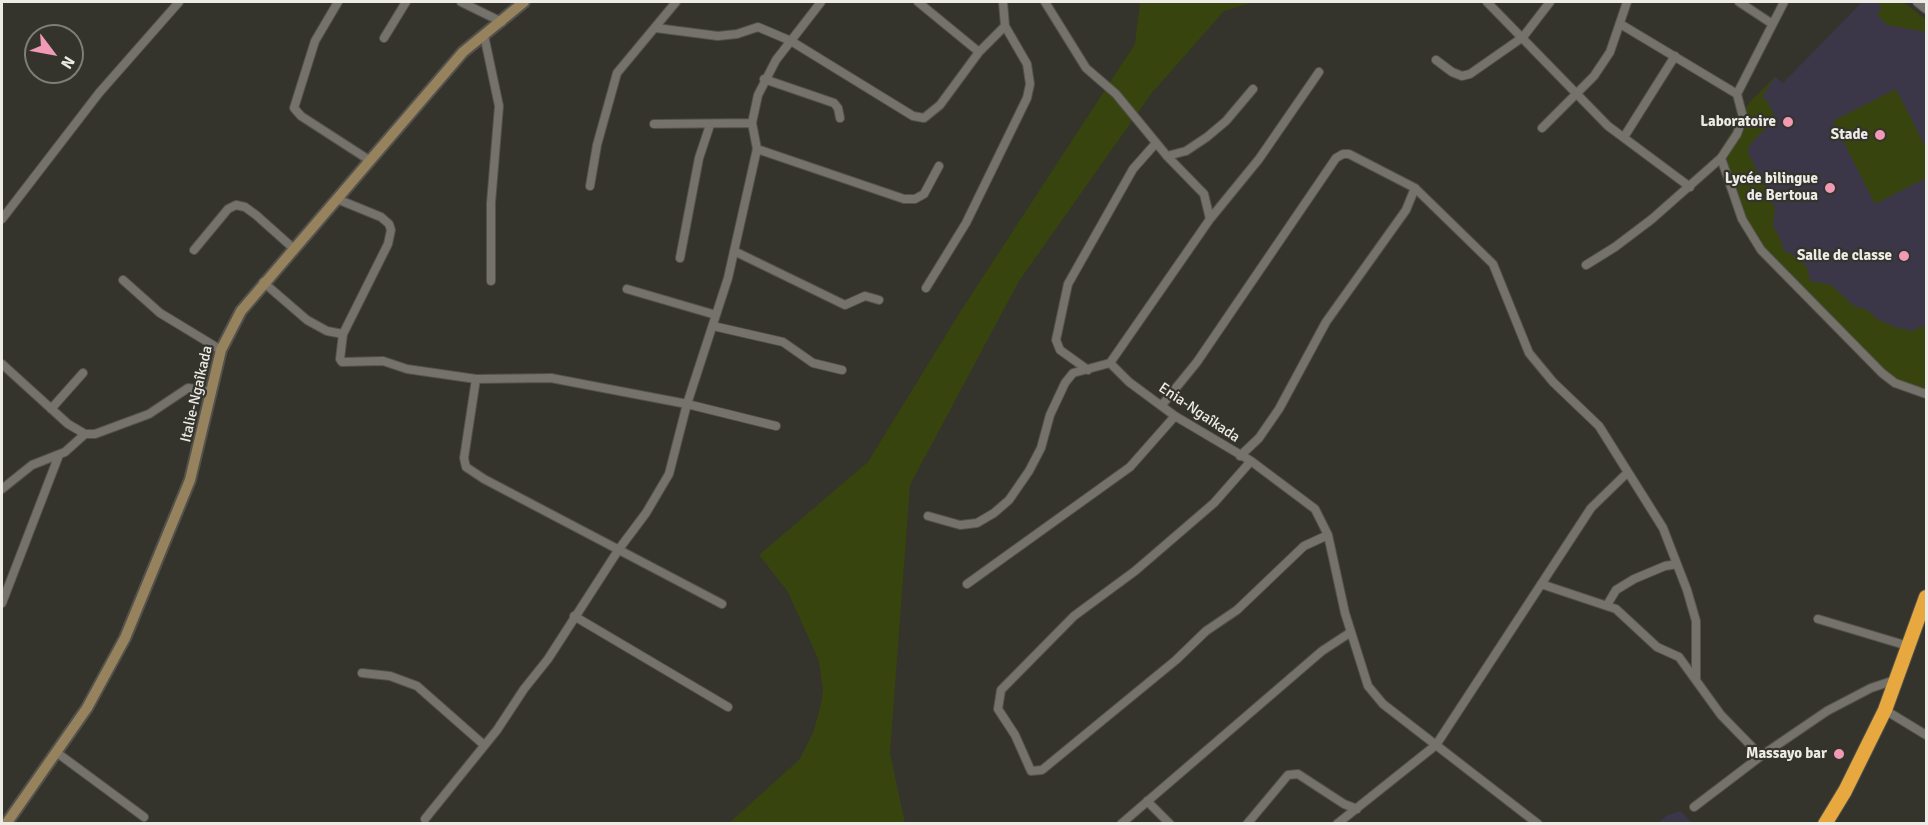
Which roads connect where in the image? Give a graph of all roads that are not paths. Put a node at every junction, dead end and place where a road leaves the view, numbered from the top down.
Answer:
1 (178, 2) edge
2 (338, 2) edge
3 (406, 2) edge
4 (460, 2) edge
5 (524, 2) edge
6 (676, 2) edge
7 (821, 2) edge
8 (918, 2) edge
9 (1004, 2) edge
10 (1046, 2) edge
11 (1488, 2) edge
12 (1550, 2) edge
13 (1628, 2) edge
14 (1740, 2) edge
15 (1784, 2) edge
16 (1917, 2) edge
17 (1926, 9) edge
18 (502, 22) junction
19 (1772, 23) junction
20 (1622, 25) junction
21 (1005, 26) junction
22 (656, 28) junction
23 (484, 35) junction
24 (1524, 37) junction
25 (384, 38) dead end
26 (791, 41) junction
27 (979, 52) junction
28 (1675, 56) junction
29 (1436, 60) dead end
30 (1319, 72) dead end
31 (765, 79) junction
32 (1253, 89) dead end
33 (1577, 94) junction
34 (1737, 94) junction
35 (840, 118) dead end
36 (752, 123) junction
37 (654, 124) dead end
38 (710, 125) junction
39 (1542, 128) dead end
40 (1624, 137) junction
41 (1156, 143) junction
42 (757, 149) junction
43 (1167, 156) junction
44 (1721, 158) junction
45 (369, 160) junction
46 (939, 165) dead end
47 (590, 186) dead end
48 (1690, 187) junction
49 (1415, 188) junction
50 (337, 199) junction
51 (2, 219) edge
52 (1210, 219) junction
53 (293, 248) junction
54 (194, 250) dead end
55 (734, 251) junction
56 (680, 258) dead end
57 (1586, 265) dead end
58 (123, 280) dead end
59 (491, 280) dead end
60 (263, 282) junction
61 (926, 288) dead end
62 (627, 289) dead end
63 (879, 300) dead end
64 (716, 315) junction
65 (712, 326) junction
66 (343, 334) junction
67 (221, 350) junction
68 (1110, 363) junction
69 (2, 364) edge
70 (842, 370) dead end
71 (1088, 370) junction
72 (83, 373) dead end
73 (476, 379) junction
74 (211, 392) junction
75 (1926, 394) edge
76 (687, 404) junction
77 (1162, 405) junction
78 (51, 409) junction
79 (1175, 417) junction
80 (776, 426) dead end
81 (85, 434) junction
82 (59, 455) junction
83 (1240, 456) junction
84 (1251, 461) junction
85 (1627, 473) junction
86 (2, 489) edge
87 (928, 516) dead end
88 (1328, 535) junction
89 (619, 549) junction
90 (1677, 564) junction
91 (967, 584) dead end
92 (1541, 584) junction
93 (1926, 597) edge
94 (2, 603) edge
95 (722, 604) dead end
96 (1607, 605) junction
97 (574, 616) junction
98 (1818, 619) dead end
99 (1351, 632) junction
100 (1908, 646) junction
101 (362, 673) dead end
102 (1696, 679) junction
103 (1897, 680) junction
104 (728, 707) dead end
105 (1885, 710) junction
106 (1926, 735) edge
107 (484, 745) junction
108 (1436, 745) junction
109 (56, 752) junction
110 (1761, 756) junction
111 (1147, 801) junction
112 (1694, 807) dead end
113 (1357, 809) junction
114 (144, 817) dead end
115 (424, 819) dead end
116 (6, 824) edge
117 (1121, 824) edge
118 (1170, 824) edge
119 (1247, 824) edge
120 (1337, 824) edge
121 (1538, 824) edge
122 (1825, 824) edge

1 - 51 street
2 - 45 street
3 - 25 street
4 - 18 street
5 - 18 street, Italie-Ngaîkada
6 - 22 street
7 - 26 street
8 - 27 street
9 - 21 street
10 - 41 street
11 - 24 street
12 - 24 street
13 - 20 street
14 - 19 street
15 - 19 street
16 - 17 street
18 - 23 street, Italie-Ngaîkada
19 - 34 street
20 - 28 street
20 - 33 street
21 - 27 street
21 - 61 street
22 - 26 street
22 - 47 street
23 - 45 street, Italie-Ngaîkada
23 - 59 street
24 - 29 street
24 - 33 street
26 - 27 street
26 - 31 street
28 - 34 street
28 - 40 street
30 - 52 street
31 - 35 street
31 - 36 street
32 - 43 street
33 - 39 street
33 - 40 street
34 - 44 street
36 - 38 street
36 - 42 street
37 - 38 street
38 - 56 street
40 - 48 street
41 - 43 street
41 - 71 street
42 - 46 street
42 - 55 street
43 - 52 street
44 - 48 street
44 - 75 street
45 - 50 street, Italie-Ngaîkada
48 - 57 street
49 - 77 street
49 - 83 street
49 - 85 street
50 - 53 street, Italie-Ngaîkada
50 - 66 street
52 - 68 street
53 - 54 street
53 - 60 street, Italie-Ngaîkada
55 - 63 street
55 - 64 street
58 - 67 street
60 - 66 street
60 - 67 street, Italie-Ngaîkada
62 - 64 street
64 - 65 street
65 - 70 street
65 - 76 street
66 - 73 street
67 - 74 street, Italie-Ngaîkada
68 - 71 street
68 - 77 street, Enia-Ngaîkada
69 - 78 street
71 - 87 street
72 - 78 street
73 - 76 street
73 - 89 street
74 - 81 street
74 - 109 street, Italie-Ngaîkada
76 - 80 street
76 - 89 street
77 - 79 street, Enia-Ngaîkada
78 - 81 street
79 - 83 street, Enia-Ngaîkada
79 - 91 street
81 - 82 street
82 - 86 street
82 - 94 street
83 - 84 street, Enia-Ngaîkada
84 - 88 street, Enia-Ngaîkada
84 - 88 street
85 - 90 street
85 - 92 street
88 - 99 street, Enia-Ngaîkada
89 - 95 street
89 - 97 street
90 - 96 street
90 - 102 street
92 - 96 street
92 - 108 street
93 - 100 highway
96 - 102 street
97 - 104 street
97 - 107 street
98 - 100 street
99 - 108 street, Enia-Ngaîkada
99 - 111 street
100 - 103 highway
101 - 107 street
102 - 110 street
103 - 105 highway
103 - 110 street
105 - 106 street
105 - 122 highway
107 - 115 street
108 - 113 street
108 - 121 street, Enia-Ngaîkada
109 - 114 street
109 - 116 street, Italie-Ngaîkada
110 - 112 street
111 - 117 street
111 - 118 street
113 - 119 street
113 - 120 street

